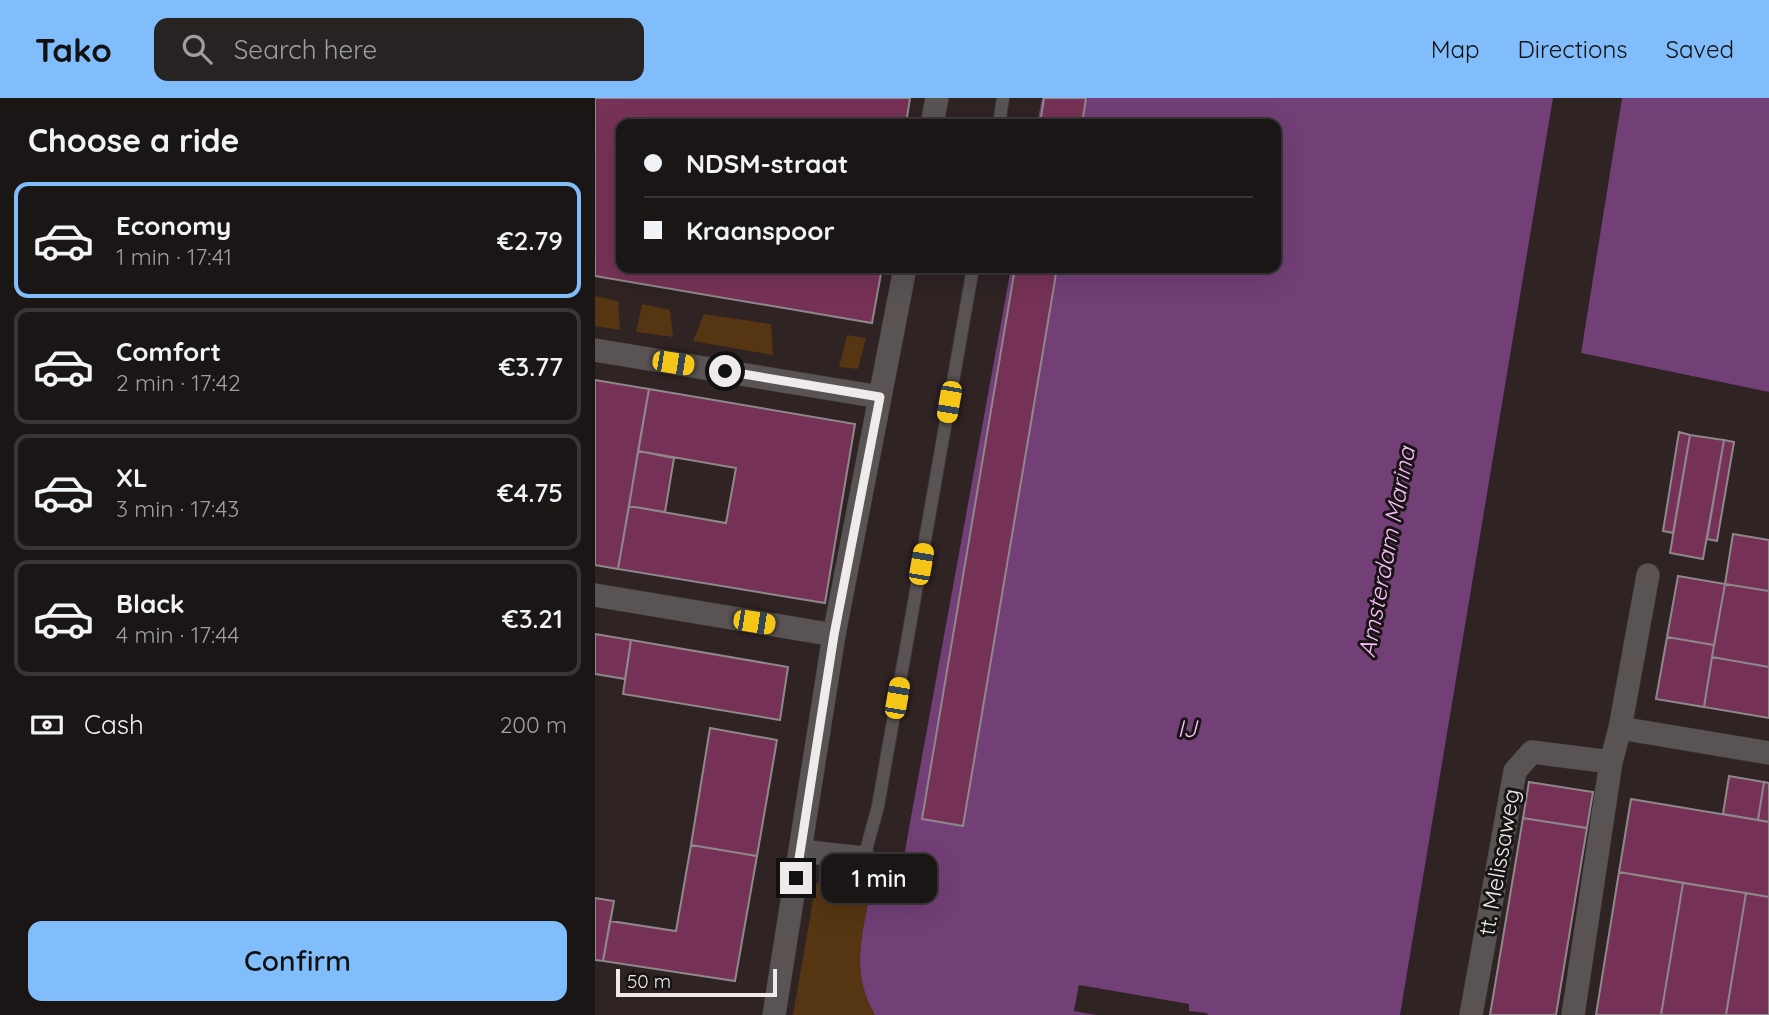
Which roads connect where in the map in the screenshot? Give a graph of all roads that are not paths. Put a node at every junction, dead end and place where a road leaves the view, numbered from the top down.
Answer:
1 (937, 98) edge
2 (1003, 98) edge
3 (933, 119) edge
4 (1000, 119) edge
5 (904, 273) edge
6 (972, 273) edge
7 (595, 350) edge
8 (880, 397) junction
9 (1647, 575) dead end
10 (595, 595) edge
11 (834, 635) junction
12 (1620, 727) junction
13 (1769, 753) edge
14 (1611, 762) junction
15 (800, 851) junction
16 (864, 858) joint
17 (774, 1015) edge
18 (1471, 1015) edge
19 (1573, 1015) edge

1 - 3 street
2 - 4 lane
5 - 8 street
6 - 16 lane
7 - 8 street
8 - 11 street
9 - 12 street
10 - 11 street
11 - 15 street
12 - 13 street
12 - 14 street
14 - 18 street, tt. Melissaweg
14 - 19 street
15 - 16 street
15 - 17 street

